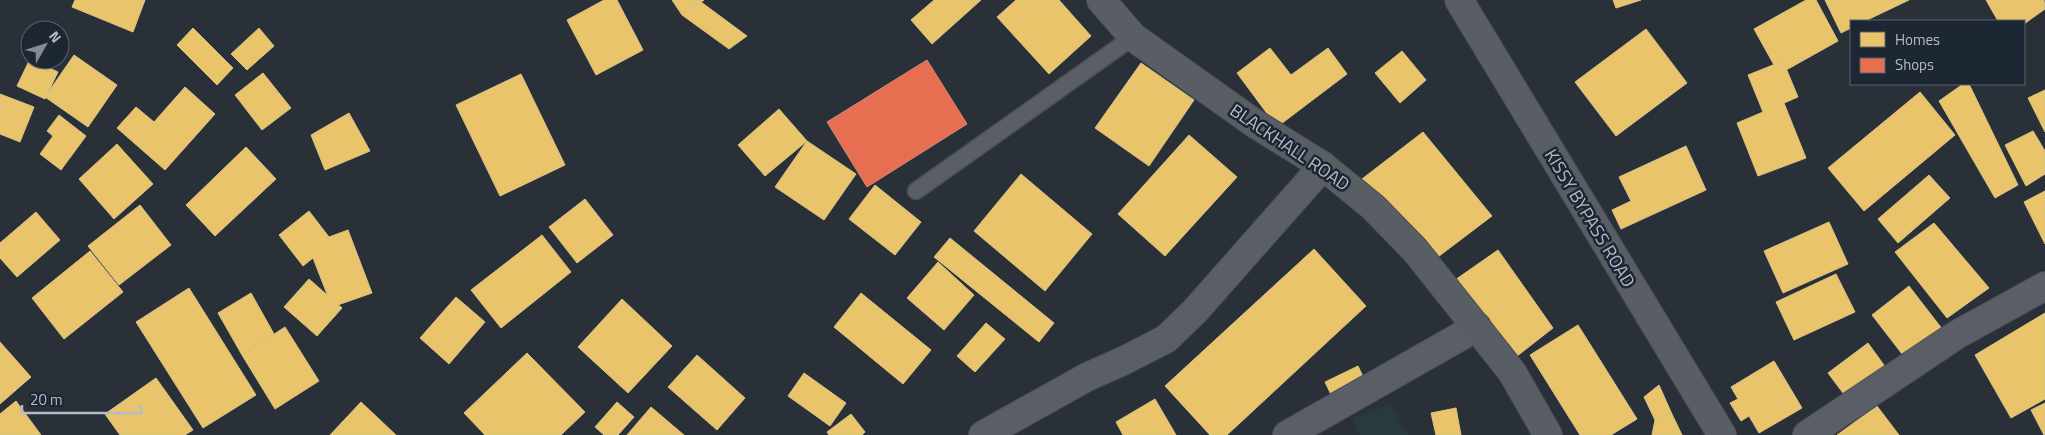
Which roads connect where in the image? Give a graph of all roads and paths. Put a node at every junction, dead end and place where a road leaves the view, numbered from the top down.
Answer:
1 (1101, 0) edge
2 (1459, 0) edge
3 (1133, 37) junction
4 (1323, 166) junction
5 (916, 190) dead end
6 (2045, 286) edge
7 (1477, 327) junction
8 (983, 435) edge
9 (1287, 435) edge
10 (1548, 435) edge
11 (1722, 435) edge
12 (1807, 435) edge

1 - 3 street, BLACKHALL ROAD
2 - 11 street, KISSY BYPASS ROAD
3 - 4 street, BLACKHALL ROAD
3 - 5 lane
4 - 7 street, BLACKHALL ROAD
4 - 8 street
6 - 12 street
7 - 9 street
7 - 10 street, BLACKHALL ROAD

